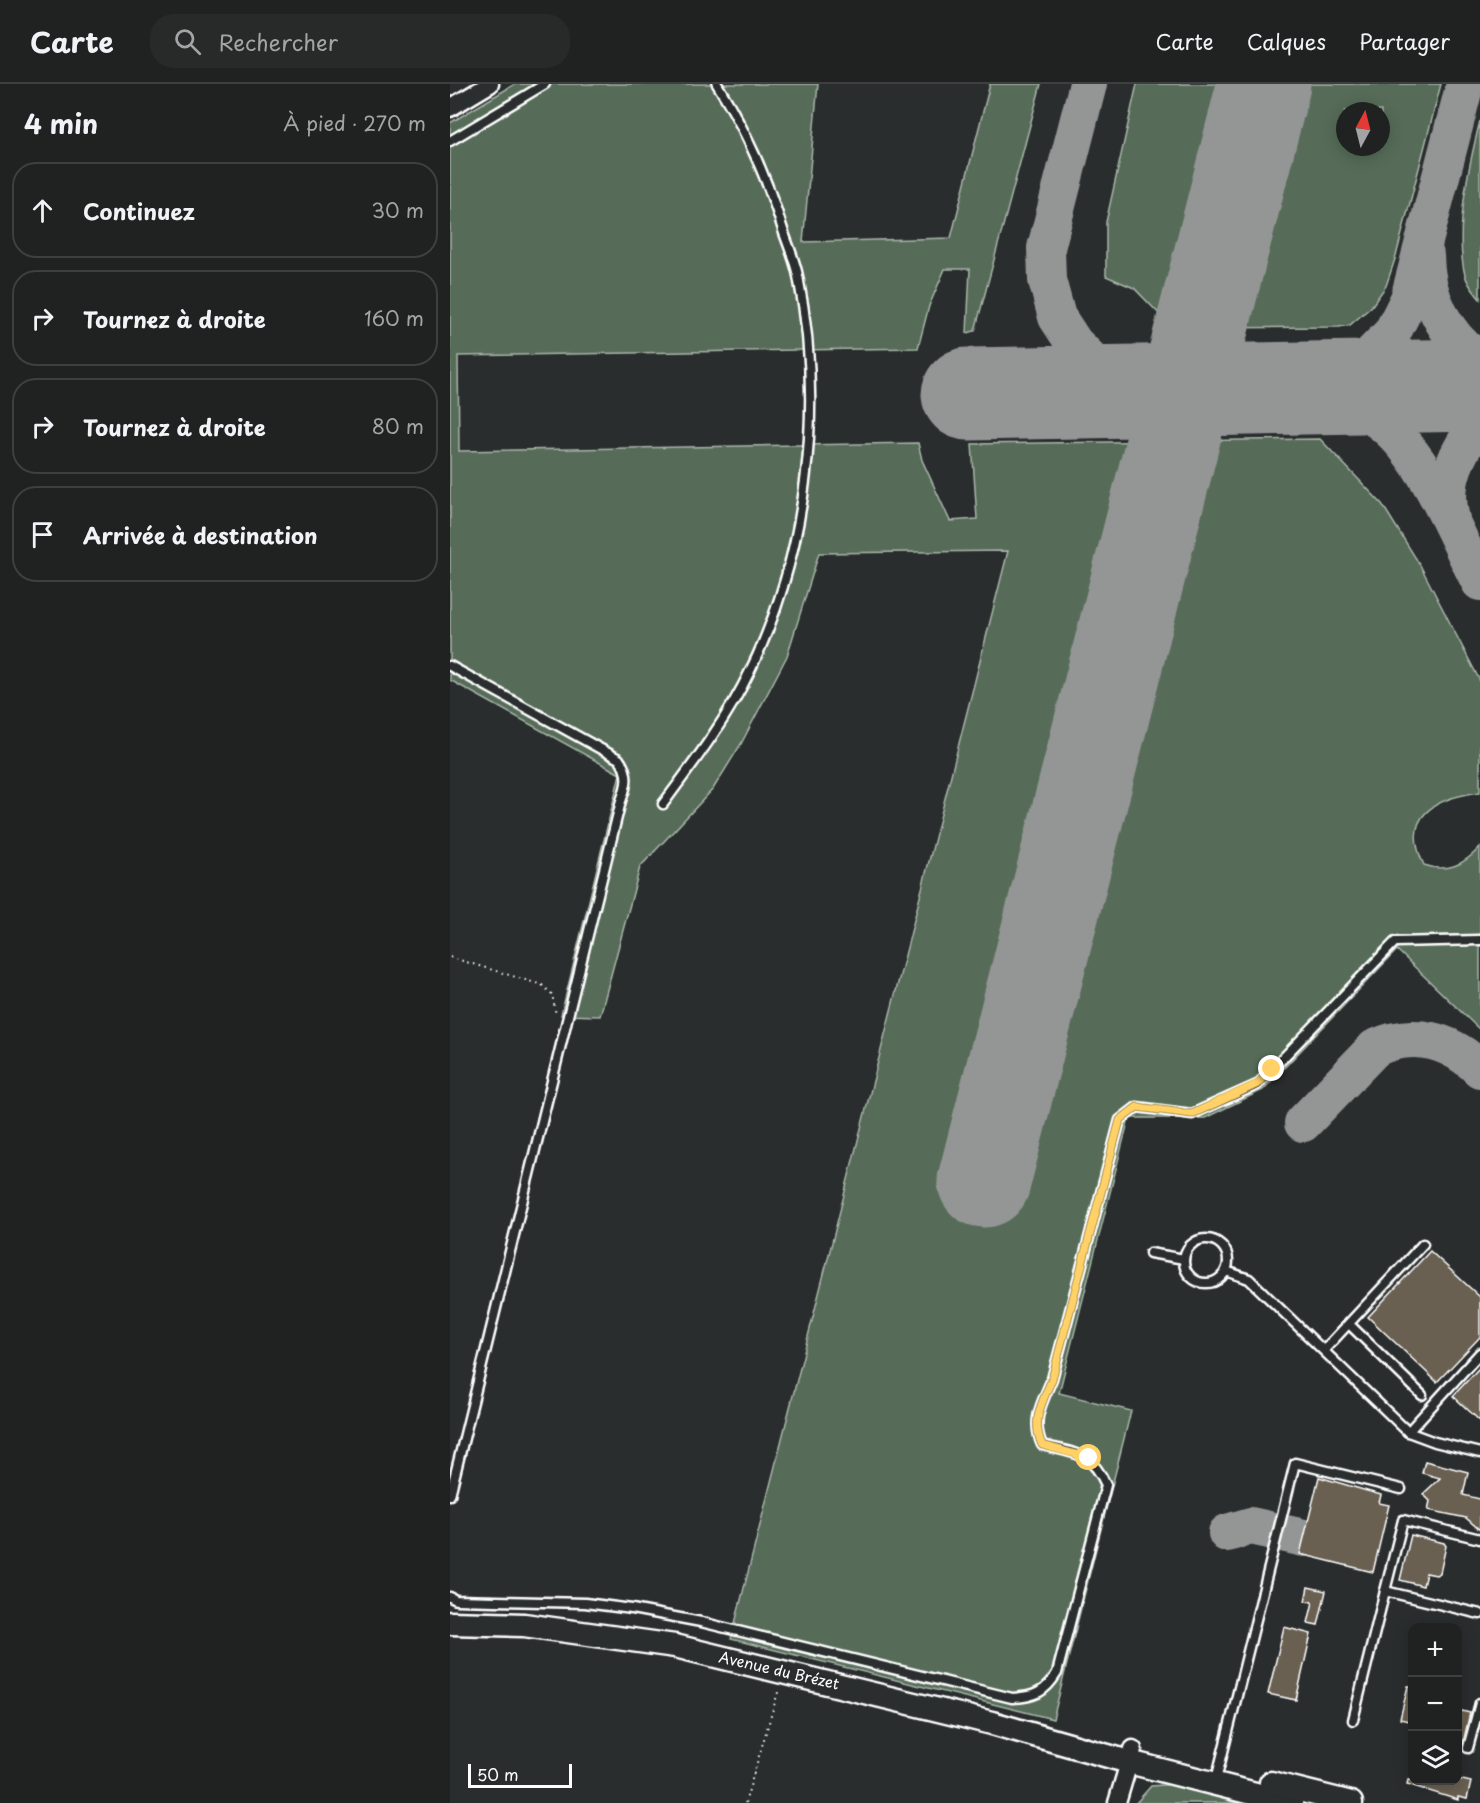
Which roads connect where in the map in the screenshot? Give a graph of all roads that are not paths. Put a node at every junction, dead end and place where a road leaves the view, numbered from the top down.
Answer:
1 (490, 84) edge
2 (545, 84) edge
3 (717, 84) edge
4 (450, 108) edge
5 (450, 141) edge
6 (450, 666) edge
7 (663, 804) dead end
8 (1480, 940) edge
9 (1423, 1244) dead end
10 (1150, 1253) dead end
11 (1184, 1259) junction
12 (1226, 1271) junction
13 (1349, 1324) junction
14 (1324, 1350) junction
15 (1480, 1353) edge
16 (1422, 1395) dead end
17 (1408, 1432) junction
18 (1480, 1453) edge
19 (1401, 1489) dead end
20 (450, 1495) edge
21 (1480, 1539) edge
22 (1385, 1591) junction
23 (450, 1597) edge
24 (1480, 1614) edge
25 (450, 1623) edge
26 (563, 1631) junction
27 (450, 1634) edge
28 (1480, 1703) edge
29 (1353, 1720) dead end
30 (1468, 1748) dead end
31 (1131, 1756) junction
32 (1217, 1777) junction
33 (1117, 1803) edge
34 (1291, 1803) edge
35 (1351, 1803) edge

1 - 4 street
2 - 5 lane
3 - 7 lane
6 - 20 lane
8 - 23 lane
9 - 13 lane
10 - 11 lane
11 - 12 lane
11 - 12 lane
12 - 14 lane
13 - 14 lane
13 - 16 lane
14 - 17 lane
15 - 17 lane
17 - 18 lane
19 - 32 lane
21 - 22 lane
22 - 24 lane
22 - 29 lane
25 - 26 main road, Avenue du Brézet
26 - 27 main road, Avenue du Brézet
26 - 31 main road, Avenue du Brézet
28 - 30 lane
31 - 32 main road, Avenue du Brézet
31 - 33 street
32 - 34 main road, Avenue du Brézet
32 - 35 main road, Avenue du Brézet

